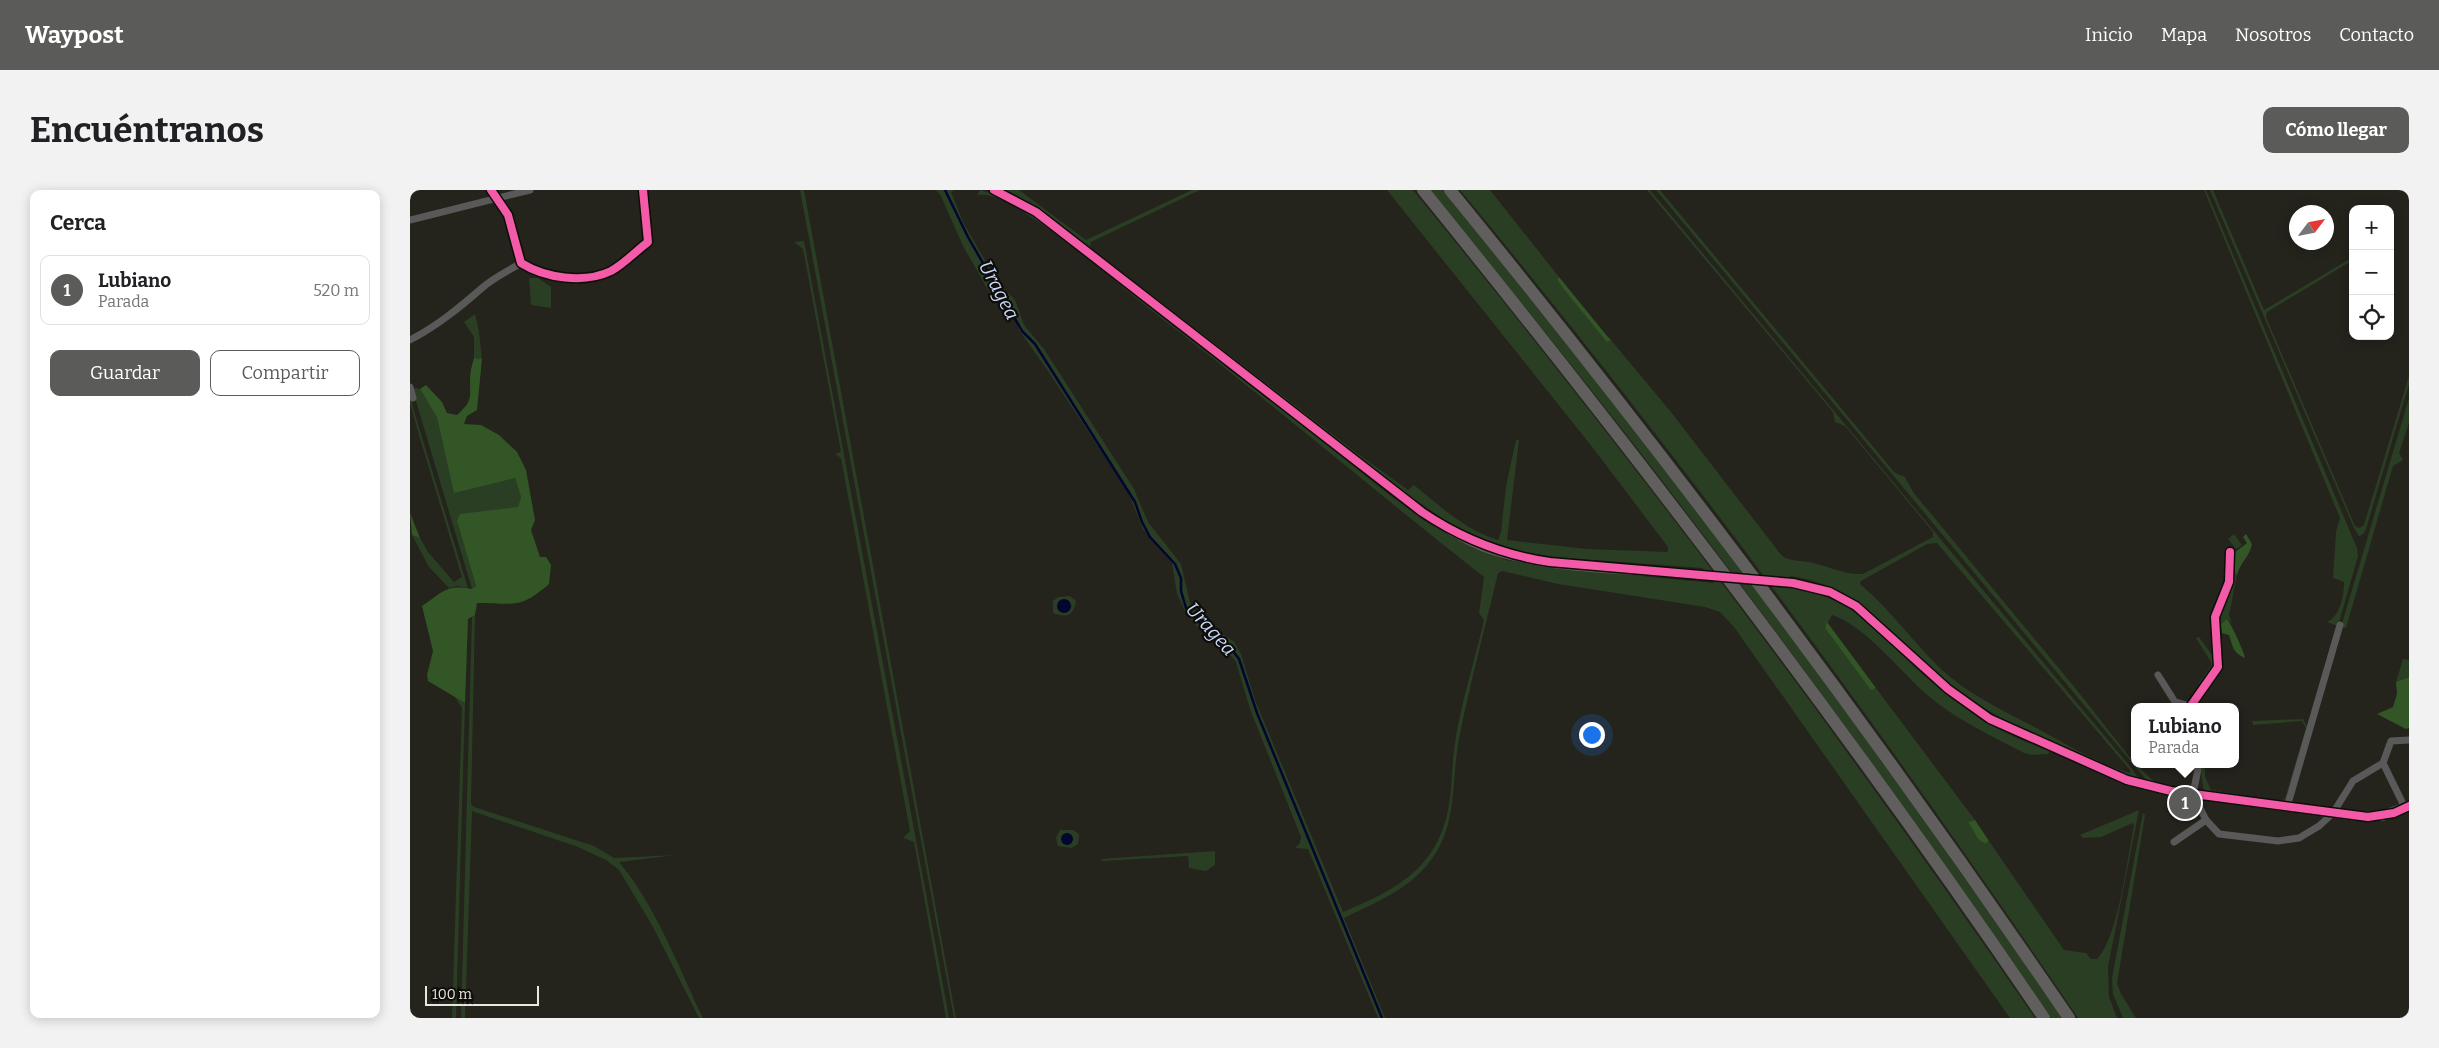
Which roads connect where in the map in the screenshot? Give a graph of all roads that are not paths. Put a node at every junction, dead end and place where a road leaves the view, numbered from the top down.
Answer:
1 (492, 190) edge
2 (530, 190) edge
3 (643, 190) edge
4 (994, 190) edge
5 (1423, 190) edge
6 (1450, 190) edge
7 (497, 198) junction
8 (410, 220) edge
9 (521, 263) junction
10 (410, 340) edge
11 (410, 386) edge
12 (413, 398) dead end
13 (2230, 552) dead end
14 (2340, 624) dead end
15 (2158, 675) dead end
16 (2178, 703) edge
17 (2193, 703) edge
18 (2409, 740) edge
19 (2383, 763) junction
20 (2198, 768) edge
21 (2193, 794) junction
22 (2287, 807) junction
23 (2407, 807) edge
24 (2333, 813) junction
25 (2206, 820) junction
26 (2174, 842) dead end
27 (2044, 1018) edge
28 (2069, 1018) edge

1 - 7 street
2 - 7 street
3 - 9 street
4 - 21 street, bridge
5 - 27 highway
6 - 28 highway
7 - 8 street
7 - 9 street
9 - 10 street
11 - 12 street
13 - 17 street
14 - 22 street
15 - 16 street
18 - 19 street
19 - 23 street
19 - 24 street
20 - 21 street
21 - 22 street
21 - 25 street
22 - 24 street
23 - 24 street
24 - 25 street
25 - 26 street

